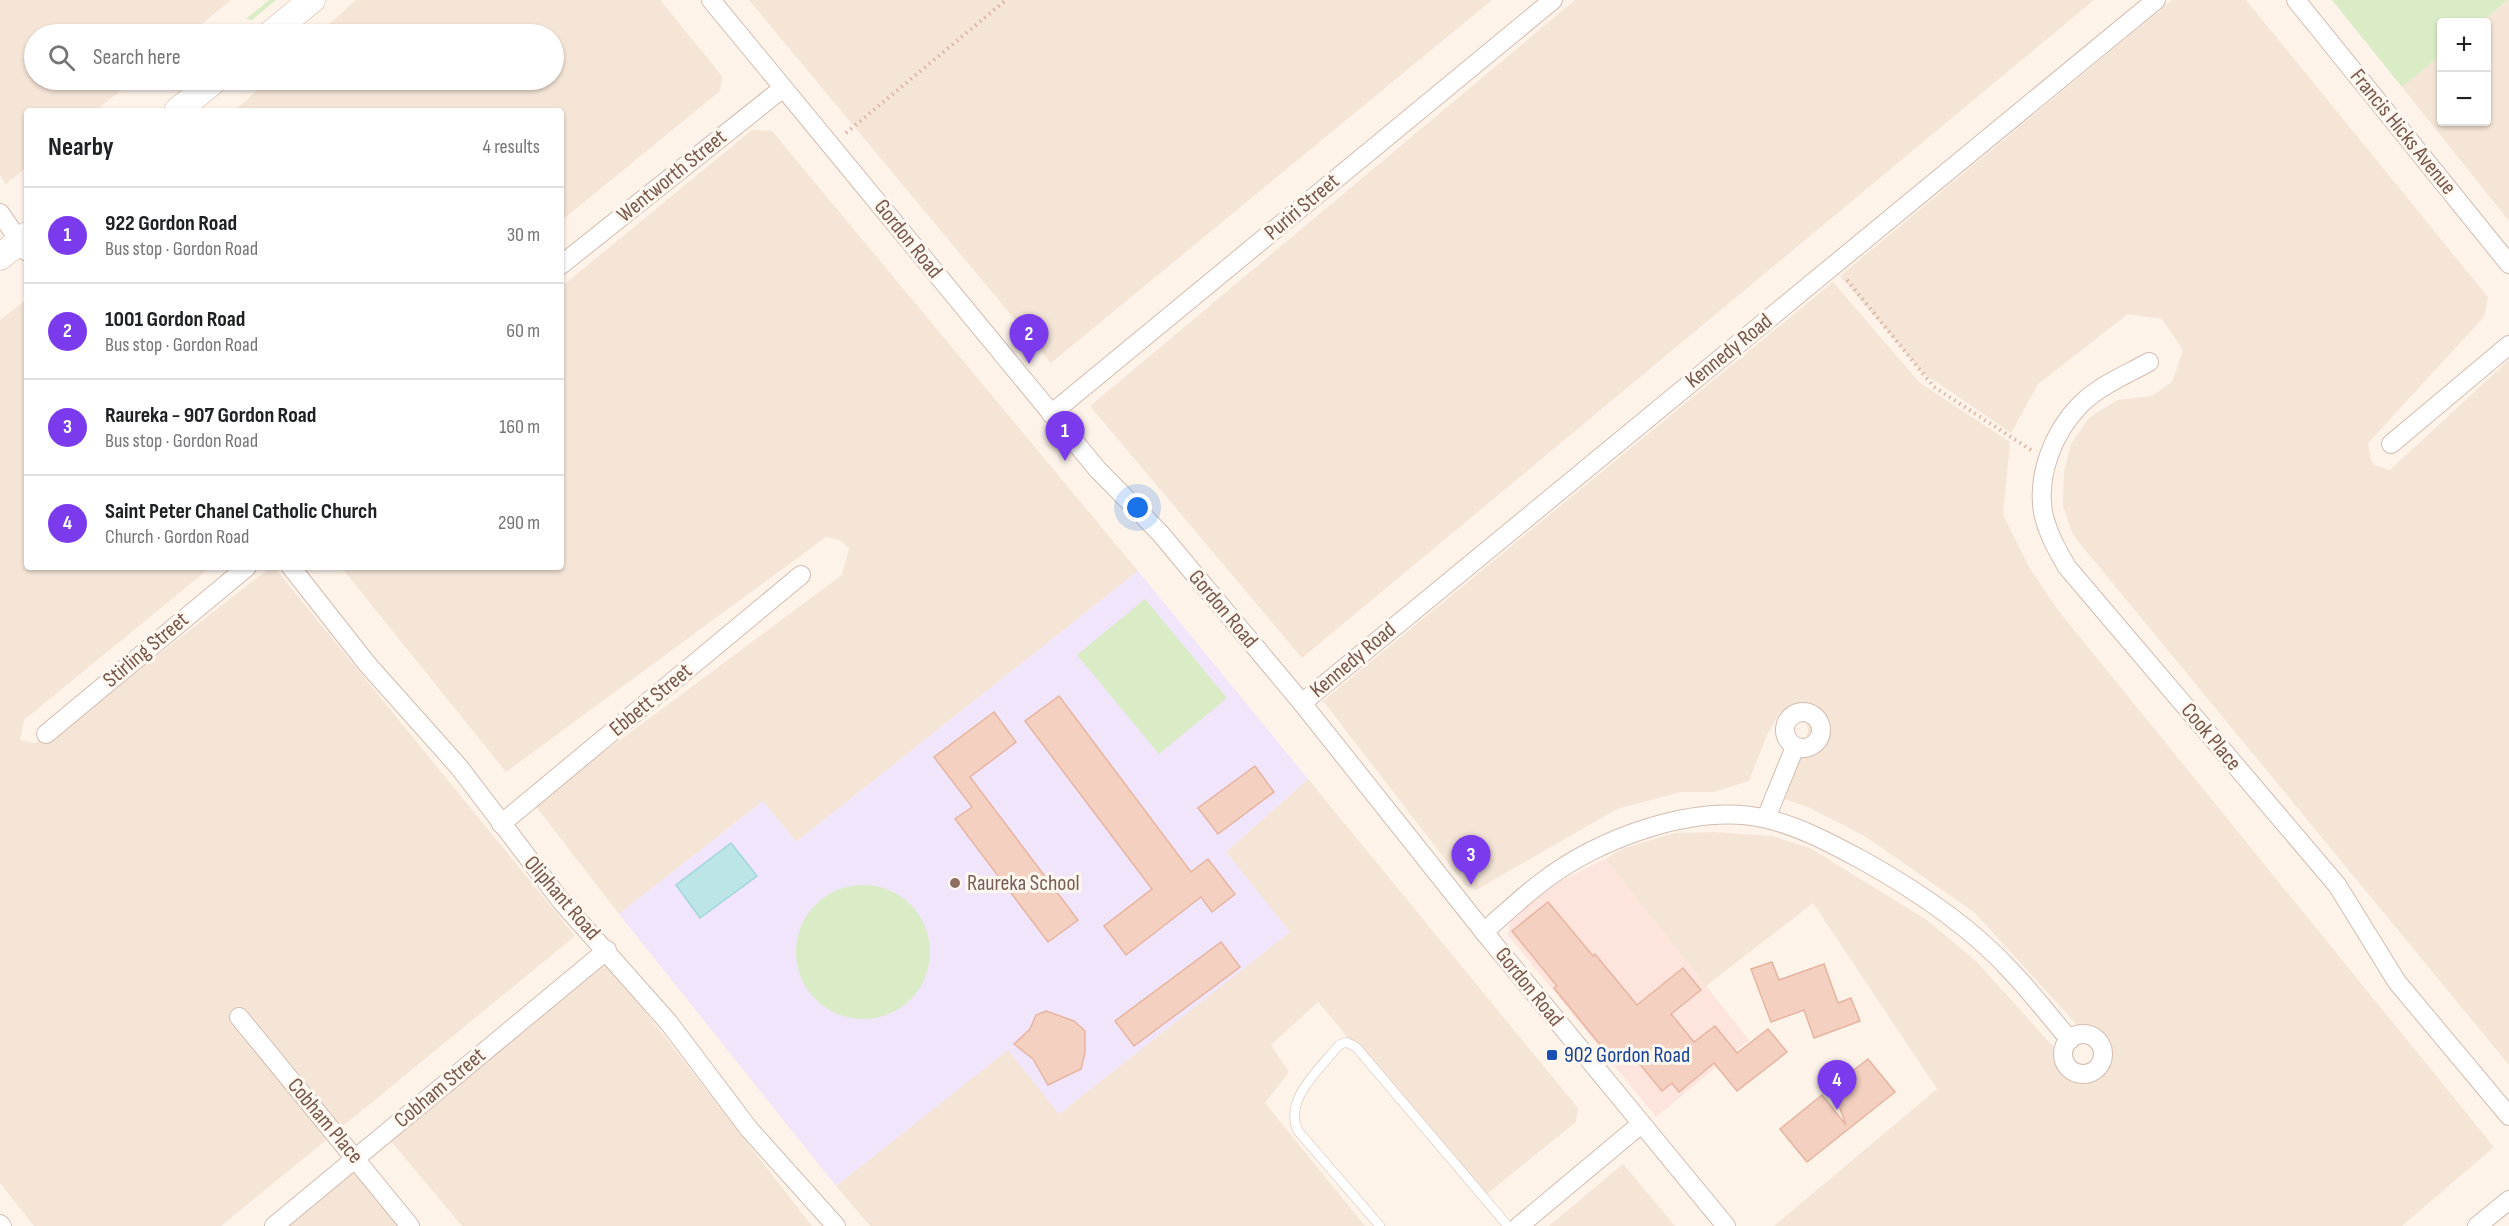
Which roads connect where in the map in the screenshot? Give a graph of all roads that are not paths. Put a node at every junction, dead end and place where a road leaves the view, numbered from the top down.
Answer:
1 (312, 0) edge
2 (711, 0) edge
3 (1552, 0) edge
4 (2156, 0) edge
5 (2296, 0) edge
6 (282, 24) edge
7 (783, 88) junction
8 (203, 90) edge
9 (181, 108) edge
10 (0, 213) edge
11 (24, 241) edge
12 (24, 243) edge
13 (0, 257) edge
14 (564, 263) edge
15 (2509, 264) edge
16 (2509, 345) edge
17 (2150, 362) dead end
18 (1052, 414) junction
19 (2391, 444) dead end
20 (243, 570) edge
21 (293, 570) edge
22 (801, 575) dead end
23 (1302, 703) junction
24 (46, 734) dead end
25 (1796, 747) dead end
26 (1766, 818) junction
27 (501, 824) junction
28 (1484, 932) junction
29 (607, 950) junction
30 (239, 1017) dead end
31 (2070, 1040) dead end
32 (2509, 1116) edge
33 (1641, 1124) junction
34 (356, 1158) junction
35 (2509, 1200) edge
36 (274, 1226) edge
37 (410, 1226) edge
38 (836, 1226) edge
39 (1380, 1226) edge
40 (1508, 1226) edge
41 (1519, 1226) edge
42 (1726, 1226) edge
43 (2477, 1226) edge

1 - 6 main road
2 - 7 street, Gordon Road
3 - 18 street, Puriri Street
4 - 23 street, Kennedy Road
5 - 15 street, Francis Hicks Avenue
7 - 14 street, Wentworth Street
7 - 18 street, Gordon Road
8 - 9 main road
10 - 11 street
12 - 13 main road
16 - 19 street
17 - 32 street, Cook Place
18 - 23 street, Gordon Road
20 - 24 street, Stirling Street
21 - 27 street, Oliphant Road
22 - 27 street, Ebbett Street
23 - 28 street, Gordon Road
25 - 26 street
26 - 28 street
26 - 31 street
27 - 29 street, Oliphant Road
28 - 33 street, Gordon Road
29 - 34 street, Cobham Street
29 - 38 street, Oliphant Road
30 - 34 street, Cobham Place
33 - 41 street
33 - 42 street, Gordon Road
34 - 36 street, Cobham Street
34 - 37 street, Cobham Place
35 - 43 street
39 - 40 lane

